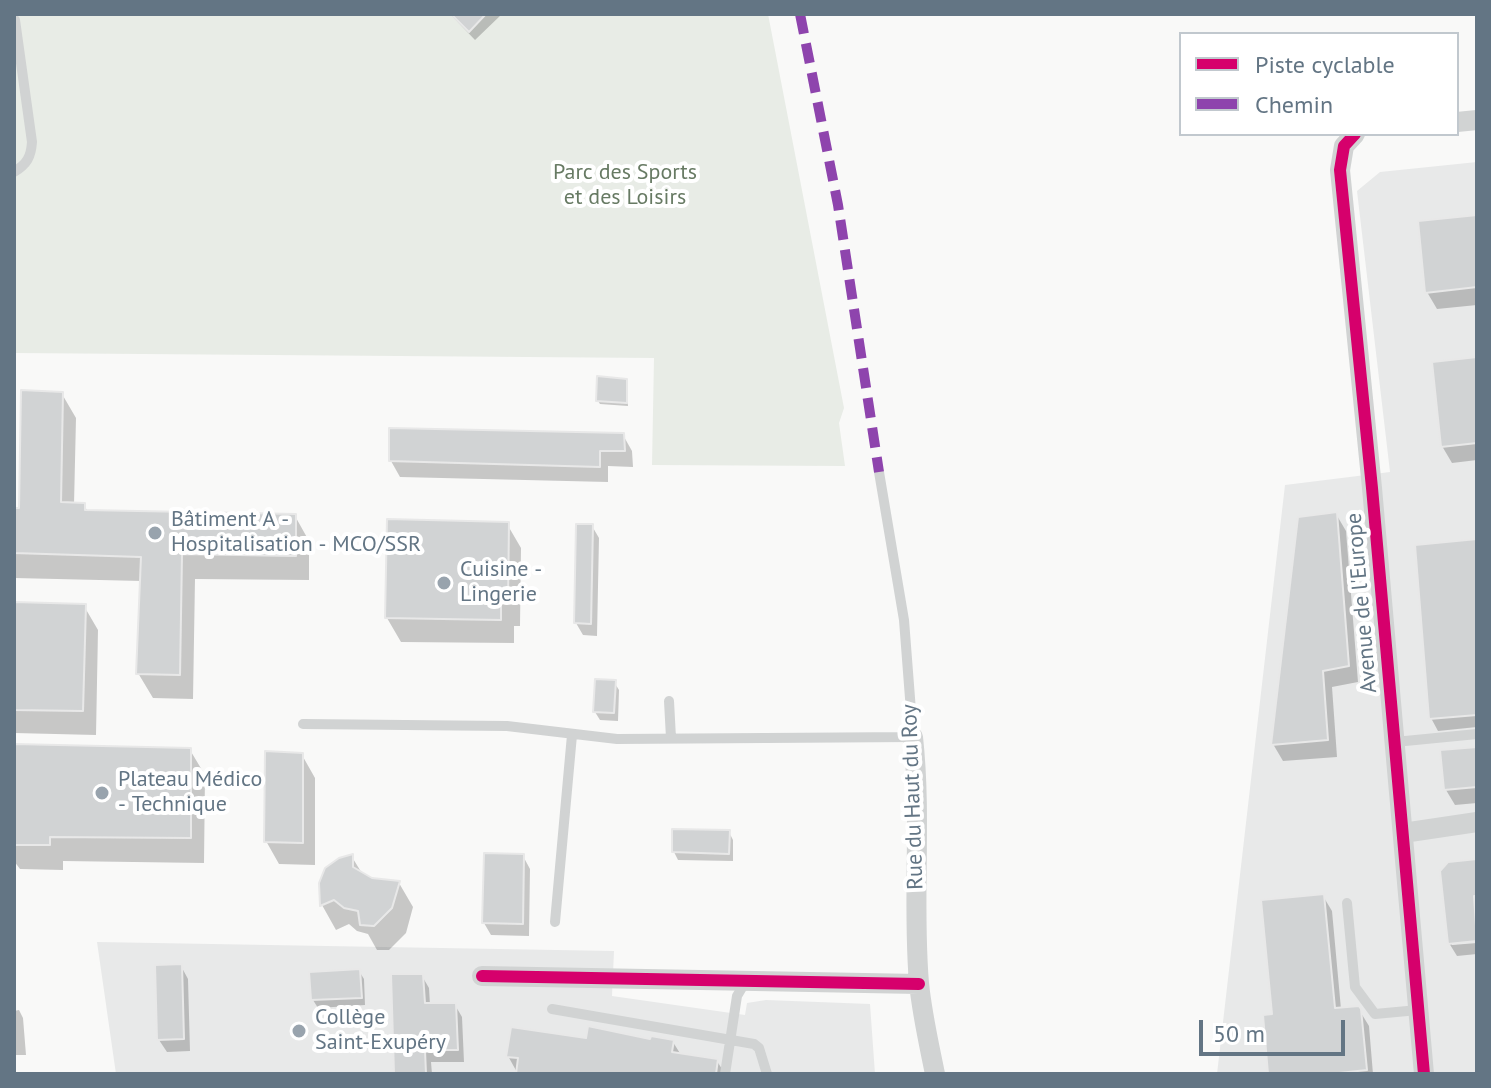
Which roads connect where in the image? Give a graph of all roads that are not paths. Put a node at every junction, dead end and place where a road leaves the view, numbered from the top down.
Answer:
1 (15, 20) edge
2 (1353, 136) edge
3 (14, 172) edge
4 (879, 472) dead end
5 (669, 701) dead end
6 (303, 724) dead end
7 (1477, 734) edge
8 (572, 735) junction
9 (913, 737) junction
10 (671, 738) junction
11 (1395, 742) junction
12 (1477, 822) edge
13 (1403, 833) junction
14 (1347, 903) dead end
15 (555, 922) dead end
16 (482, 976) dead end
17 (746, 981) junction
18 (919, 984) junction
19 (552, 1009) dead end
20 (1418, 1010) junction
21 (730, 1039) junction
22 (725, 1074) edge
23 (767, 1074) edge
24 (935, 1074) edge
25 (1424, 1074) edge

1 - 3 lane
2 - 11 street, Avenue de l'Europe
4 - 9 lane, Rue du Haut du Roy
5 - 10 lane
6 - 8 lane
7 - 11 lane
8 - 10 lane
8 - 15 lane
9 - 10 lane
9 - 18 street, Rue du Haut du Roy
11 - 13 street, Avenue de l'Europe
12 - 13 street
13 - 20 street, Avenue de l'Europe
14 - 20 lane
16 - 17 street
17 - 18 street
17 - 21 lane
18 - 24 street, Rue du Haut du Roy
19 - 21 lane
20 - 25 street, Avenue de l'Europe
21 - 22 lane
21 - 23 lane

